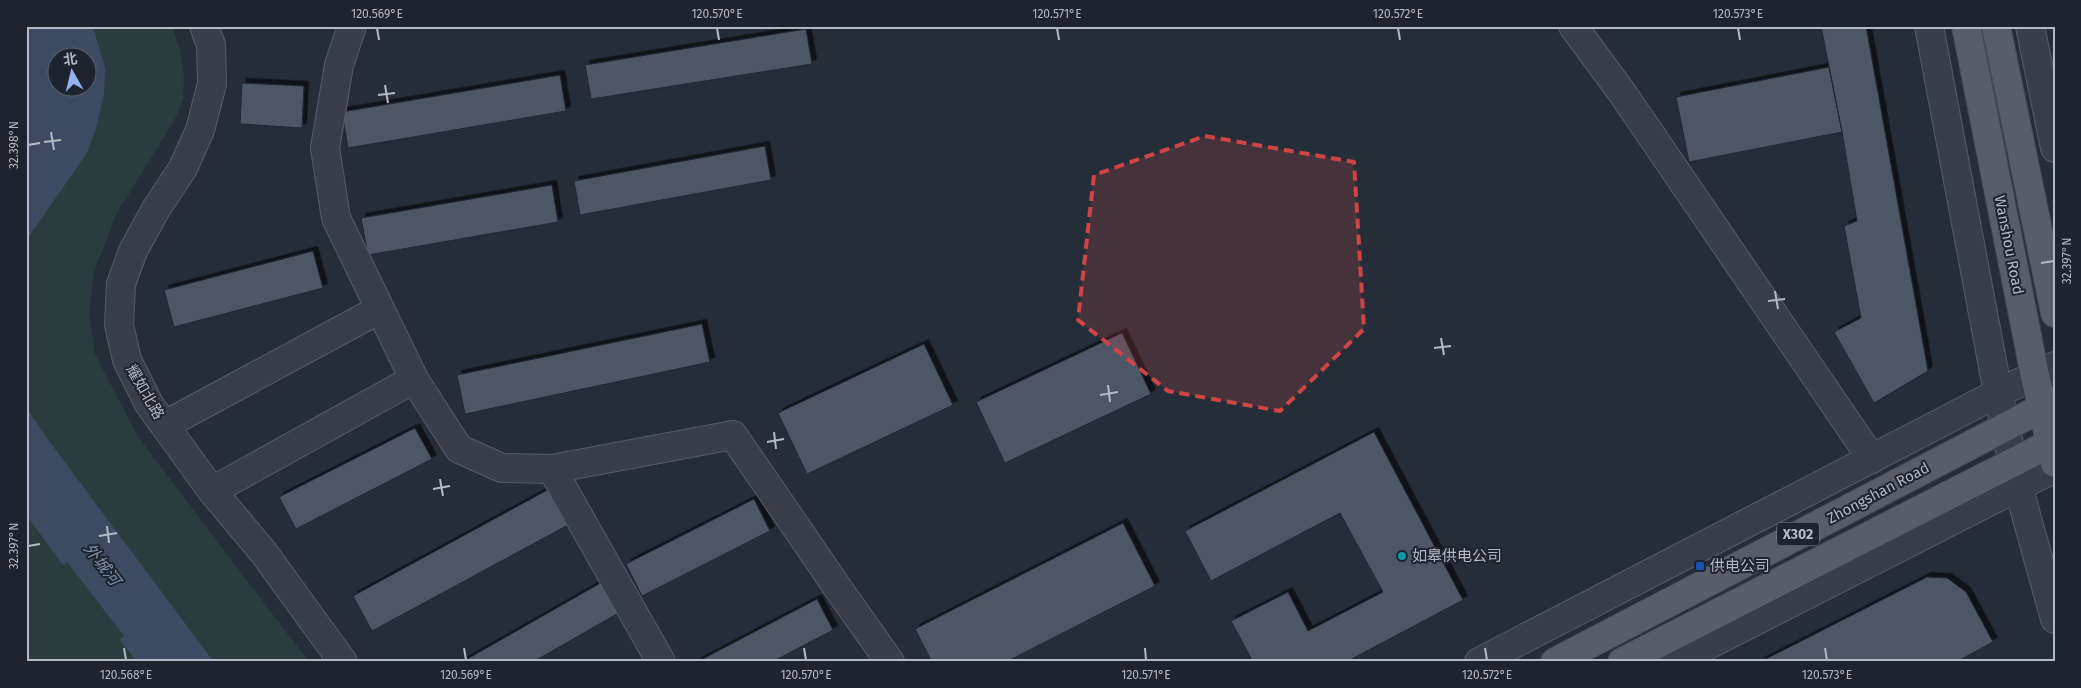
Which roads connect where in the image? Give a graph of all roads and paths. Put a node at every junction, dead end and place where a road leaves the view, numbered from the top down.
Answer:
1 (204, 26) edge
2 (352, 26) edge
3 (1573, 26) edge
4 (1929, 26) edge
5 (1966, 26) edge
6 (1996, 26) edge
7 (2030, 26) edge
8 (2055, 148) edge
9 (380, 309) junction
10 (2055, 313) edge
11 (2045, 371) edge
12 (414, 379) junction
13 (1998, 394) junction
14 (2048, 404) edge
15 (165, 425) junction
16 (2005, 426) junction
17 (2053, 454) edge
18 (1872, 459) junction
19 (552, 469) junction
20 (2015, 474) junction
21 (212, 491) junction
22 (2055, 619) edge
23 (343, 662) edge
24 (661, 662) edge
25 (890, 662) edge
26 (1478, 662) edge
27 (1555, 662) edge
28 (1622, 662) edge
29 (1675, 662) edge

1 - 15 street, 耀如北路
2 - 9 street
3 - 18 street
4 - 13 street
5 - 11 main road, Wanshou Road
6 - 10 main road, Wanshou Road
7 - 8 street
9 - 12 street
9 - 15 street
11 - 13 street
11 - 14 main road, Wanshou Road
12 - 19 street
12 - 21 street
13 - 16 street
13 - 18 street
14 - 16 main road, Zhongshan Road / X302
14 - 17 main road, Wanshou Road
15 - 21 street, 耀如北路
16 - 20 street
16 - 27 main road, Zhongshan Road / X302
17 - 20 main road, X302
18 - 26 street
19 - 24 street
19 - 25 street
20 - 22 street
20 - 28 main road, X302
20 - 29 street
21 - 23 street, 耀如北路

